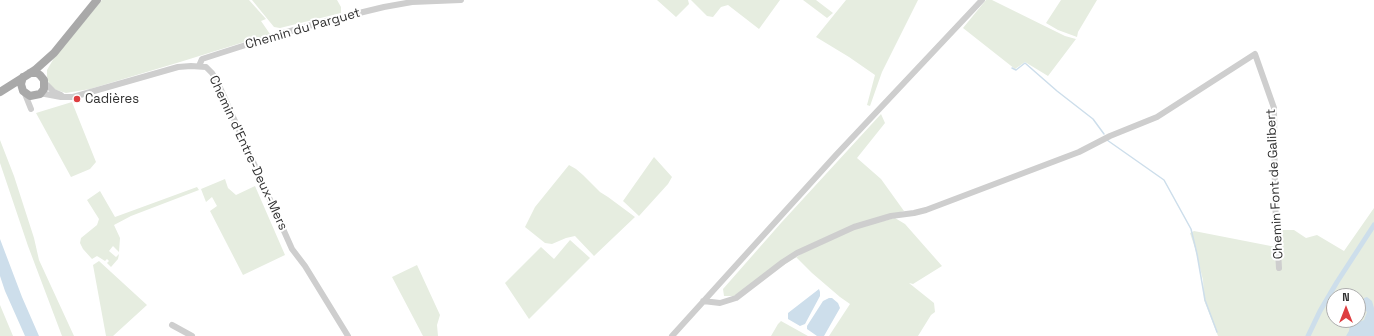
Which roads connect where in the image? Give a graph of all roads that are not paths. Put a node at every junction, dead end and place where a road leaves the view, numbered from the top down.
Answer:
1 (97, 0) edge
2 (461, 0) edge
3 (982, 0) edge
4 (54, 53) junction
5 (200, 66) junction
6 (26, 75) junction
7 (44, 80) junction
8 (0, 92) edge
9 (24, 92) junction
10 (0, 95) edge
11 (38, 95) junction
12 (73, 97) junction
13 (1279, 268) dead end
14 (703, 301) junction
15 (172, 325) dead end
16 (192, 336) edge
17 (348, 336) edge
18 (672, 336) edge

1 - 4 main road
2 - 5 street, Chemin du Parguet
3 - 14 street
4 - 6 main road
4 - 7 main road
5 - 12 street, Chemin d'Entre-Deux-Mers
5 - 17 street, Chemin d'Entre-Deux-Mers
6 - 7 main road
6 - 8 main road
6 - 9 main road
7 - 11 main road
7 - 12 street
9 - 10 main road
9 - 11 main road
9 - 11 street
11 - 12 street, Chemin d'Entre-Deux-Mers
13 - 14 street, Chemin Font de Galibert
14 - 18 street
15 - 16 street

